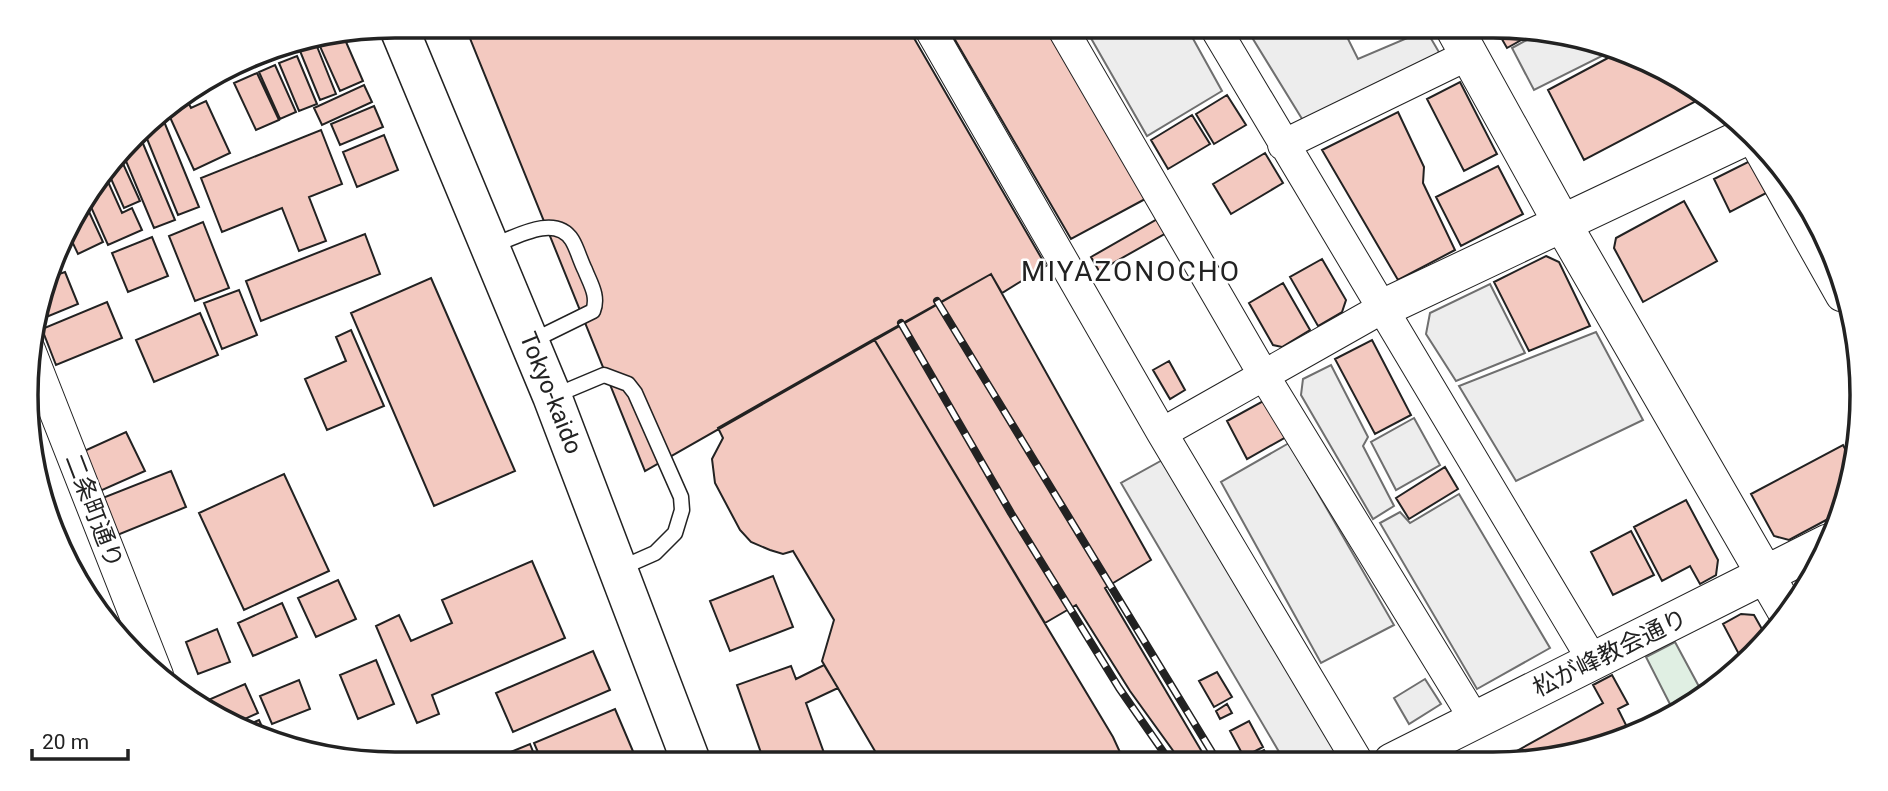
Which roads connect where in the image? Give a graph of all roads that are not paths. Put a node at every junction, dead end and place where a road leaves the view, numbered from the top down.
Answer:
1 (403, 38) edge
2 (935, 38) edge
3 (1068, 38) edge
4 (1221, 38) edge
5 (1461, 41) edge
6 (1741, 139) edge
7 (1283, 145) junction
8 (1772, 173) edge
9 (1562, 223) junction
10 (492, 246) junction
11 (1827, 271) edge
12 (1381, 309) junction
13 (530, 342) junction
14 (39, 372) edge
15 (1263, 374) junction
16 (552, 396) junction
17 (1162, 433) junction
18 (1814, 552) edge
19 (620, 568) junction
20 (1765, 577) junction
21 (1782, 604) edge
22 (150, 655) edge
23 (1593, 661) junction
24 (1475, 720) junction
25 (688, 752) edge
26 (1352, 752) edge
27 (1412, 752) edge

1 - 10 highway, Tokyo-kaido
2 - 17 street
3 - 15 street
4 - 7 street
5 - 7 street
5 - 9 street
6 - 9 street
7 - 12 street
8 - 11 street
9 - 12 street
9 - 20 street
10 - 13 highway, Tokyo-kaido
10 - 13 lane
12 - 15 street
12 - 23 street
13 - 16 highway, Tokyo-kaido
14 - 22 street, 二条町通り
15 - 17 street
15 - 24 street
16 - 19 highway, Tokyo-kaido
16 - 19 lane
17 - 26 street
18 - 20 street, 松が峰教会通り
19 - 25 highway, Tokyo-kaido
20 - 21 street
20 - 23 street, 松が峰教会通り
23 - 24 street, 松が峰教会通り
24 - 27 street, 松が峰教会通り

